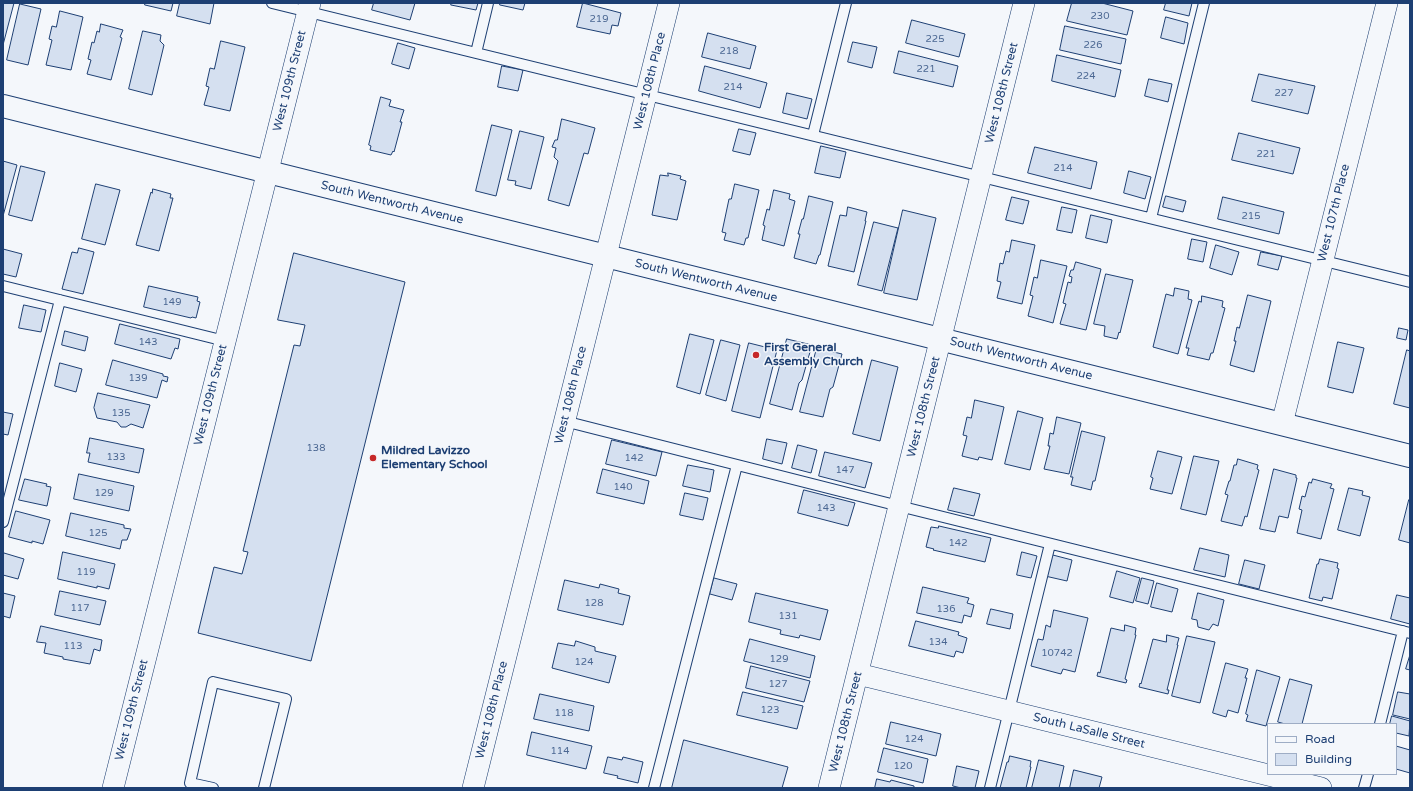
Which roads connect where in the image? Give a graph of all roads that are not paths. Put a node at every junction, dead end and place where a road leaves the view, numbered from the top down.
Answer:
1 (272, 3) edge
2 (488, 3) edge
3 (669, 3) edge
4 (846, 3) edge
5 (1024, 3) edge
6 (1204, 3) edge
7 (1387, 3) edge
8 (309, 7) edge
9 (476, 53) junction
10 (646, 95) junction
11 (3, 106) edge
12 (813, 135) junction
13 (268, 172) junction
14 (981, 176) junction
15 (1151, 218) junction
16 (606, 256) junction
17 (1323, 260) junction
18 (1410, 282) edge
19 (3, 286) edge
20 (60, 300) junction
21 (941, 339) junction
22 (225, 341) junction
23 (564, 421) junction
24 (1282, 424) junction
25 (1410, 456) edge
26 (737, 465) junction
27 (899, 506) junction
28 (3, 522) edge
29 (1050, 544) junction
30 (1407, 632) edge
31 (858, 674) junction
32 (1009, 711) junction
33 (1380, 723) edge
34 (1267, 775) edge
35 (1268, 775) edge
36 (1368, 775) edge
37 (113, 788) edge
38 (213, 788) edge
39 (264, 788) edge
40 (473, 788) edge
41 (654, 788) edge
42 (829, 788) edge
43 (990, 788) edge
44 (1321, 788) edge
45 (1364, 788) edge

1 - 8 lane
2 - 9 lane
3 - 10 street, West 108th Place
4 - 12 lane
5 - 14 street, West 108th Street
6 - 15 lane
7 - 17 street, West 107th Place
8 - 9 lane
8 - 13 street, West 109th Street
9 - 10 lane
10 - 12 lane
10 - 16 street, West 108th Place
11 - 13 street, South Wentworth Avenue
12 - 14 lane
13 - 16 street, South Wentworth Avenue
13 - 22 street, West 109th Street
14 - 15 lane
14 - 21 street, West 108th Street
15 - 17 lane
16 - 21 street, South Wentworth Avenue
16 - 23 street, West 108th Place
17 - 18 lane
17 - 24 street, West 107th Place
19 - 20 lane
20 - 22 lane
20 - 28 lane
21 - 24 street, South Wentworth Avenue
21 - 27 street, West 108th Street
22 - 37 street, West 109th Street
23 - 26 lane
23 - 40 street, West 108th Place
24 - 25 street, South Wentworth Avenue
26 - 27 lane
26 - 41 lane
27 - 29 lane
27 - 31 street, West 108th Street
29 - 30 lane
29 - 32 lane
30 - 33 lane
31 - 32 street, South LaSalle Street
31 - 42 street, West 108th Street
32 - 34 street, South LaSalle Street
32 - 43 lane
35 - 44 street, South LaSalle Street
36 - 45 lane
38 - 39 lane

